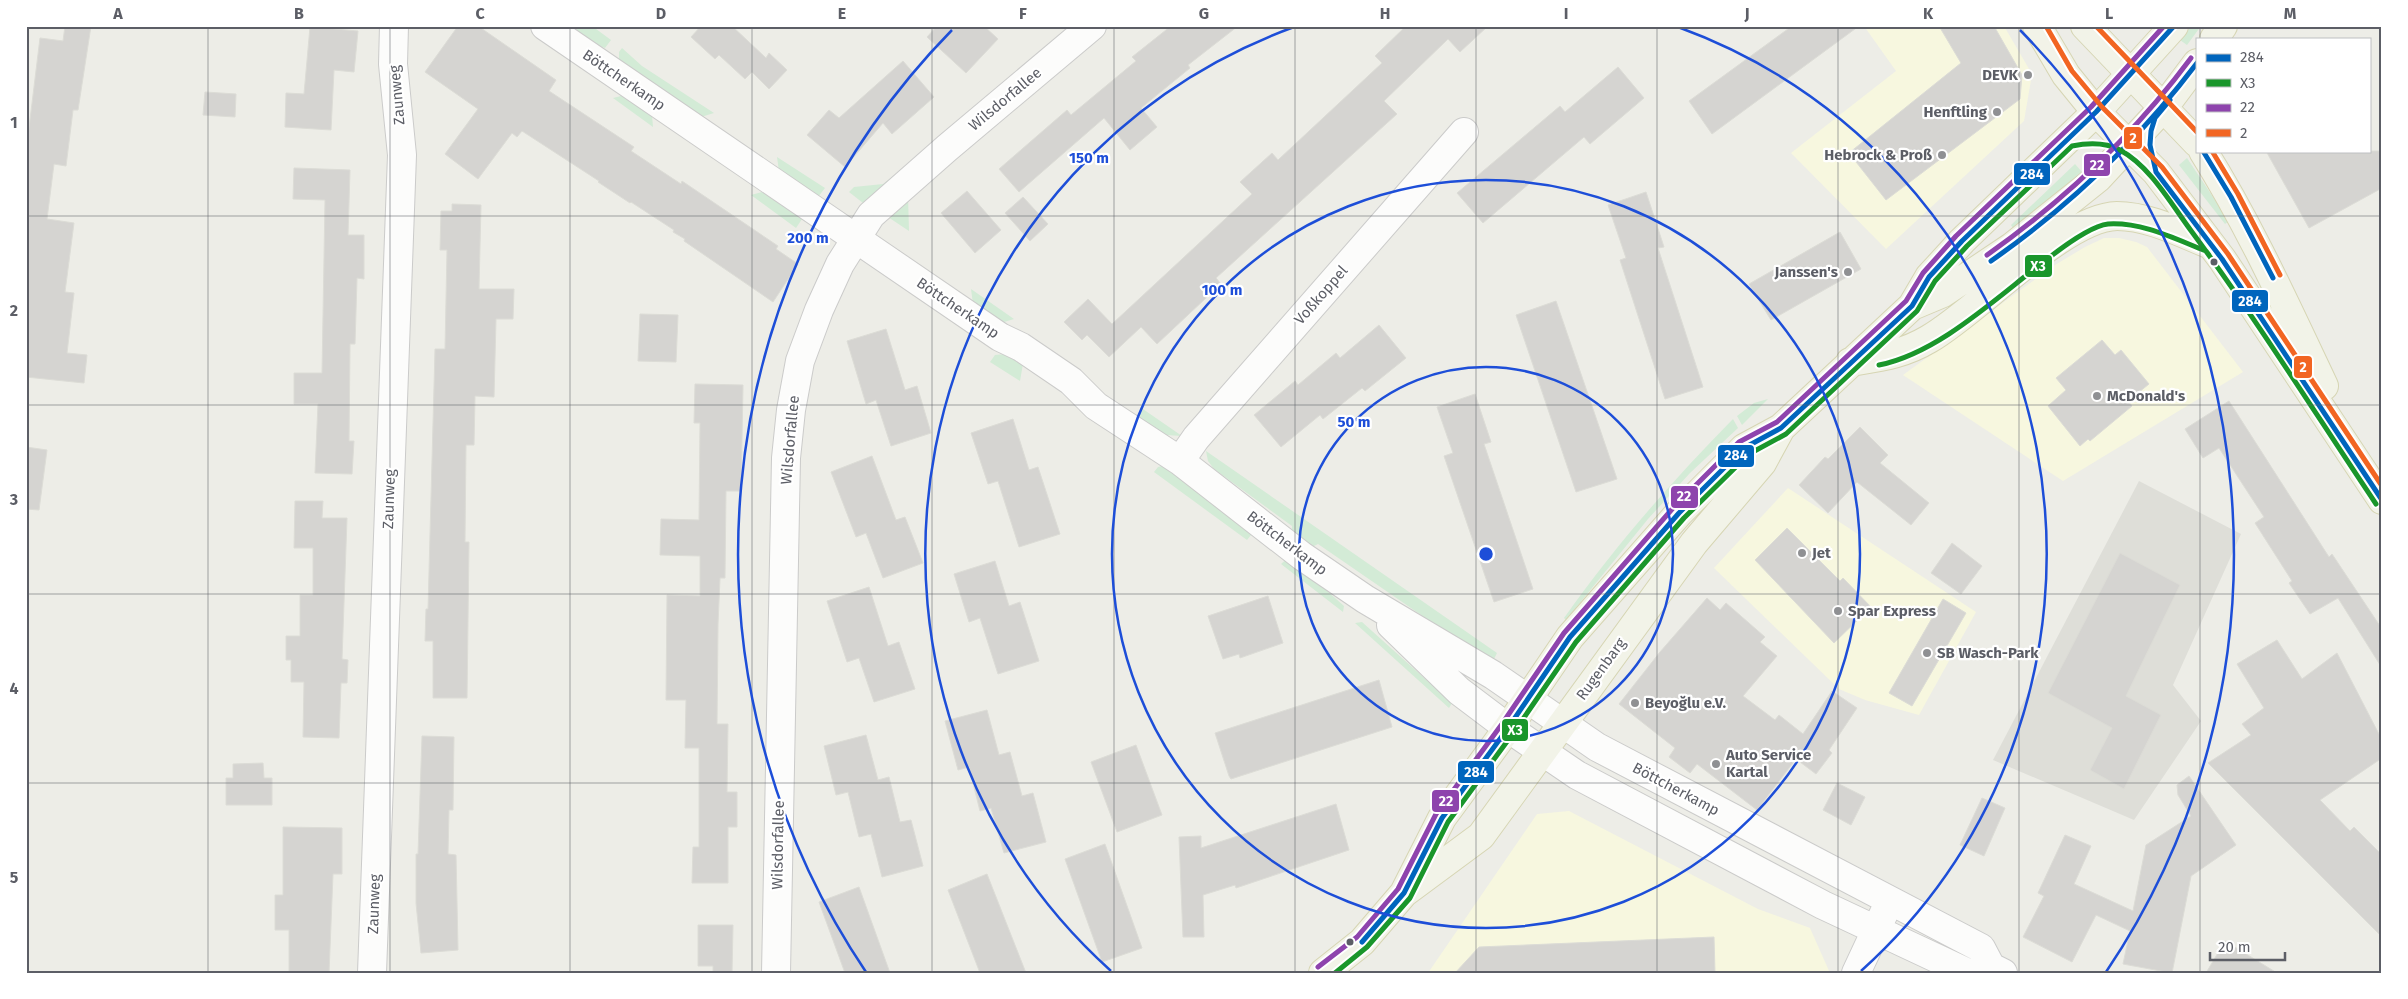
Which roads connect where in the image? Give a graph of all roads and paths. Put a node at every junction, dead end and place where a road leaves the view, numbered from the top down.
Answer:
1 (394, 26) edge
2 (545, 26) edge
3 (1092, 26) edge
4 (2037, 26) edge
5 (2086, 26) edge
6 (2174, 26) edge
7 (2224, 26) edge
8 (2215, 38) edge
9 (2107, 51) junction
10 (2192, 69) edge
11 (2130, 75) junction
12 (2104, 104) junction
13 (2160, 112) junction
14 (1464, 132) dead end
15 (2068, 139) junction
16 (2196, 142) edge
17 (2129, 147) junction
18 (2204, 152) edge
19 (2156, 172) junction
20 (855, 240) junction
21 (2211, 245) junction
22 (1912, 306) junction
23 (1850, 362) junction
24 (1780, 428) junction
25 (2354, 459) junction
26 (1180, 461) junction
27 (2382, 500) edge
28 (1365, 599) junction
29 (1528, 698) junction
30 (1562, 723) junction
31 (1508, 728) junction
32 (1542, 752) junction
33 (1404, 893) junction
34 (1890, 901) junction
35 (1877, 930) junction
36 (1985, 971) edge
37 (372, 973) edge
38 (776, 973) edge
39 (1323, 973) edge
40 (1856, 973) edge

1 - 37 street, Zaunweg
2 - 20 street, Böttcherkamp
3 - 20 street, Wilsdorfallee
4 - 12 main road
5 - 9 main road
6 - 11 main road, Rugenbarg
7 - 8 main road
9 - 11 main road
9 - 12 main road
10 - 11 main road
10 - 13 main road, Rugenbarg
11 - 12 main road, Rugenbarg
11 - 13 main road
12 - 15 main road, Rugenbarg
12 - 17 main road
13 - 16 main road
13 - 17 main road, Rugenbarg
13 - 19 main road
14 - 26 street, Voßkoppel
15 - 17 main road
15 - 22 main road, Rugenbarg
17 - 19 main road
17 - 22 main road, Rugenbarg
18 - 25 main road
19 - 21 main road
20 - 26 street, Böttcherkamp
20 - 38 street, Wilsdorfallee
21 - 23 main road
21 - 25 main road
22 - 23 main road, Rugenbarg
23 - 24 main road, Rugenbarg
24 - 29 main road, Rugenbarg
24 - 30 main road, Rugenbarg
25 - 27 main road
26 - 28 street, Böttcherkamp
28 - 29 street, Böttcherkamp
28 - 31 street, Böttcherkamp
29 - 30 street, Böttcherkamp
29 - 31 main road, Rugenbarg
30 - 32 main road, Rugenbarg
30 - 34 street, Böttcherkamp
31 - 32 street, Böttcherkamp
31 - 33 main road, Rugenbarg
32 - 33 main road, Rugenbarg
32 - 35 street, Böttcherkamp
33 - 39 main road, Rugenbarg
34 - 35 street
34 - 36 street, Böttcherkamp
35 - 36 street, Böttcherkamp
35 - 40 street

